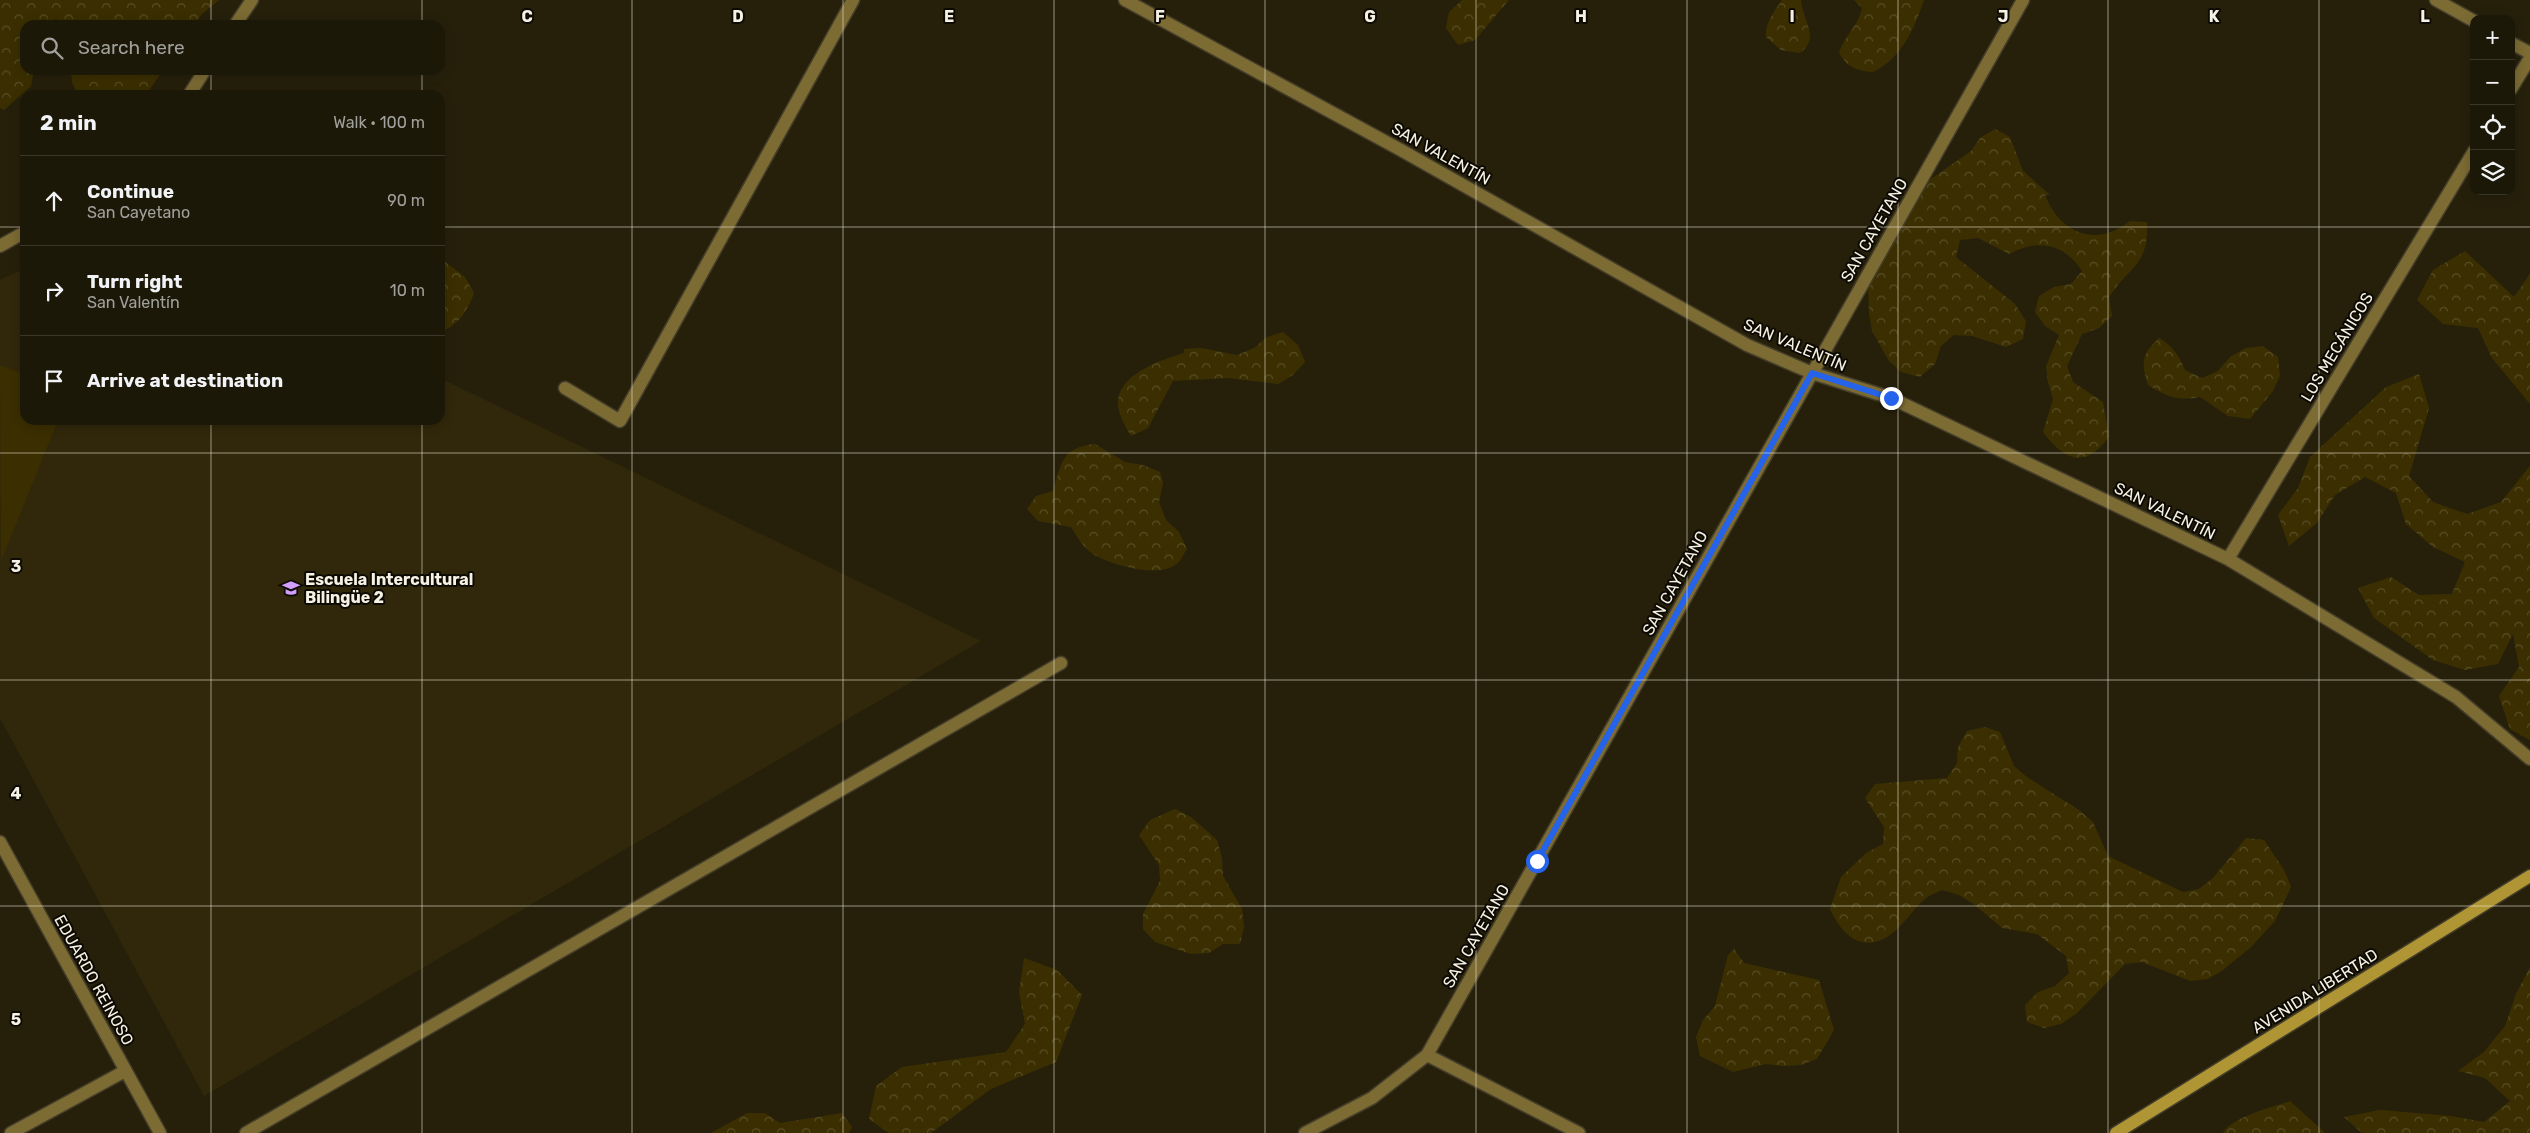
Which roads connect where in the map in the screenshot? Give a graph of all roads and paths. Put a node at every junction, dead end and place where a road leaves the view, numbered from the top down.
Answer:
1 (252, 0) edge
2 (853, 0) edge
3 (1125, 0) edge
4 (2023, 0) edge
5 (2436, 0) edge
6 (2470, 19) edge
7 (238, 20) edge
8 (2515, 44) edge
9 (2530, 53) edge
10 (2530, 58) edge
11 (202, 75) edge
12 (2515, 82) edge
13 (192, 90) edge
14 (2470, 158) edge
15 (20, 235) edge
16 (0, 246) edge
17 (1812, 373) junction
18 (565, 388) dead end
19 (2228, 559) junction
20 (1061, 663) dead end
21 (2530, 759) edge
22 (0, 842) edge
23 (2530, 876) edge
24 (1427, 1055) junction
25 (125, 1071) junction
26 (10, 1133) edge
27 (160, 1133) edge
28 (246, 1133) edge
29 (1304, 1133) edge
30 (1579, 1133) edge
31 (2116, 1133) edge

1 - 7 street
2 - 18 street
3 - 17 street, SAN VALENTÍN
4 - 17 street, SAN CAYETANO
5 - 6 street
8 - 9 street
10 - 12 street
11 - 13 street
14 - 19 street, LOS MECÁNICOS
15 - 16 street
17 - 19 street, SAN VALENTÍN
17 - 24 street, SAN CAYETANO
19 - 21 street, SAN VALENTÍN
20 - 28 street
22 - 25 street, EDUARDO REINOSO
23 - 31 main road, AVENIDA LIBERTAD
24 - 29 street, SAN CAYETANO
24 - 30 street
25 - 26 street
25 - 27 street, EDUARDO REINOSO

